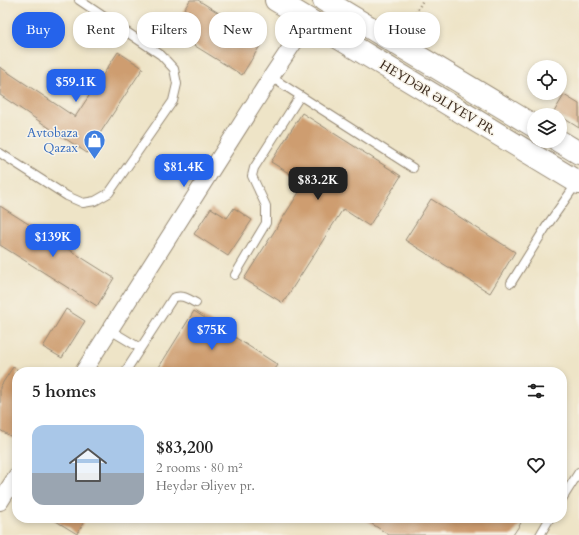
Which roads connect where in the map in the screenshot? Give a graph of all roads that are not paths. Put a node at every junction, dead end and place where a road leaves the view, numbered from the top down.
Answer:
1 (79, 0) edge
2 (276, 0) edge
3 (324, 0) edge
4 (296, 12) edge
5 (290, 48) edge
6 (355, 48) edge
7 (271, 77) junction
8 (300, 96) junction
9 (527, 122) edge
10 (567, 146) edge
11 (0, 153) edge
12 (579, 153) edge
13 (413, 168) dead end
14 (578, 183) edge
15 (234, 275) dead end
16 (511, 283) dead end
17 (196, 303) dead end
18 (110, 330) junction
19 (140, 348) junction
20 (86, 367) edge
21 (128, 367) edge
22 (579, 472) edge
23 (12, 483) edge
24 (567, 491) edge
25 (0, 502) edge
26 (547, 523) edge
27 (540, 535) edge

1 - 11 lane
2 - 4 main road, HEYDƏR ƏLIYEV PR.
3 - 9 main road
5 - 7 street
6 - 14 main road, HEYDƏR ƏLIYEV PR.
7 - 8 lane
7 - 18 street
8 - 13 lane
8 - 15 lane
10 - 12 main road
14 - 16 lane
17 - 19 lane
18 - 19 lane
18 - 20 street
19 - 21 lane
22 - 24 lane
23 - 25 street
26 - 27 lane

